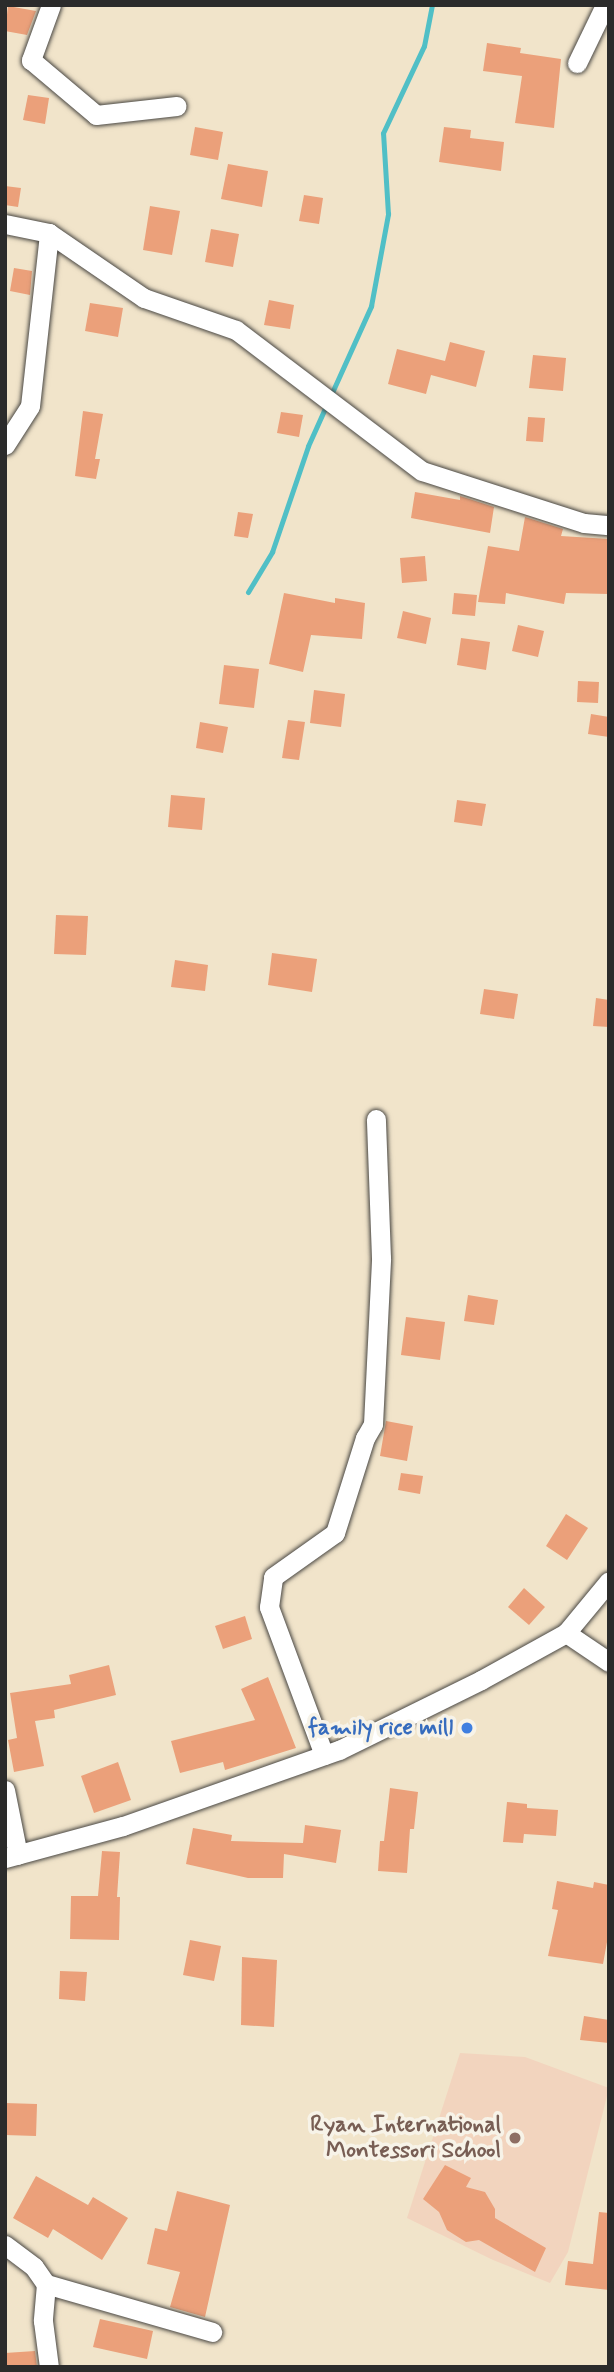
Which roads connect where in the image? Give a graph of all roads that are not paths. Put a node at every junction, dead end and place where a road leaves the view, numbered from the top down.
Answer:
1 (51, 5) edge
2 (605, 5) edge
3 (576, 63) dead end
4 (176, 106) dead end
5 (5, 224) edge
6 (49, 233) junction
7 (5, 444) edge
8 (609, 525) edge
9 (376, 1119) dead end
10 (609, 1581) edge
11 (566, 1633) junction
12 (609, 1662) edge
13 (324, 1755) junction
14 (5, 1790) edge
15 (11, 1857) edge
16 (5, 2245) edge
17 (46, 2284) junction
18 (212, 2332) dead end
19 (49, 2367) edge

1 - 4 street
2 - 3 street
5 - 6 street
6 - 7 street
6 - 8 street
9 - 13 street
10 - 11 street
11 - 12 street
11 - 13 street
13 - 15 street
14 - 15 street
16 - 17 street
17 - 18 street
17 - 19 street

